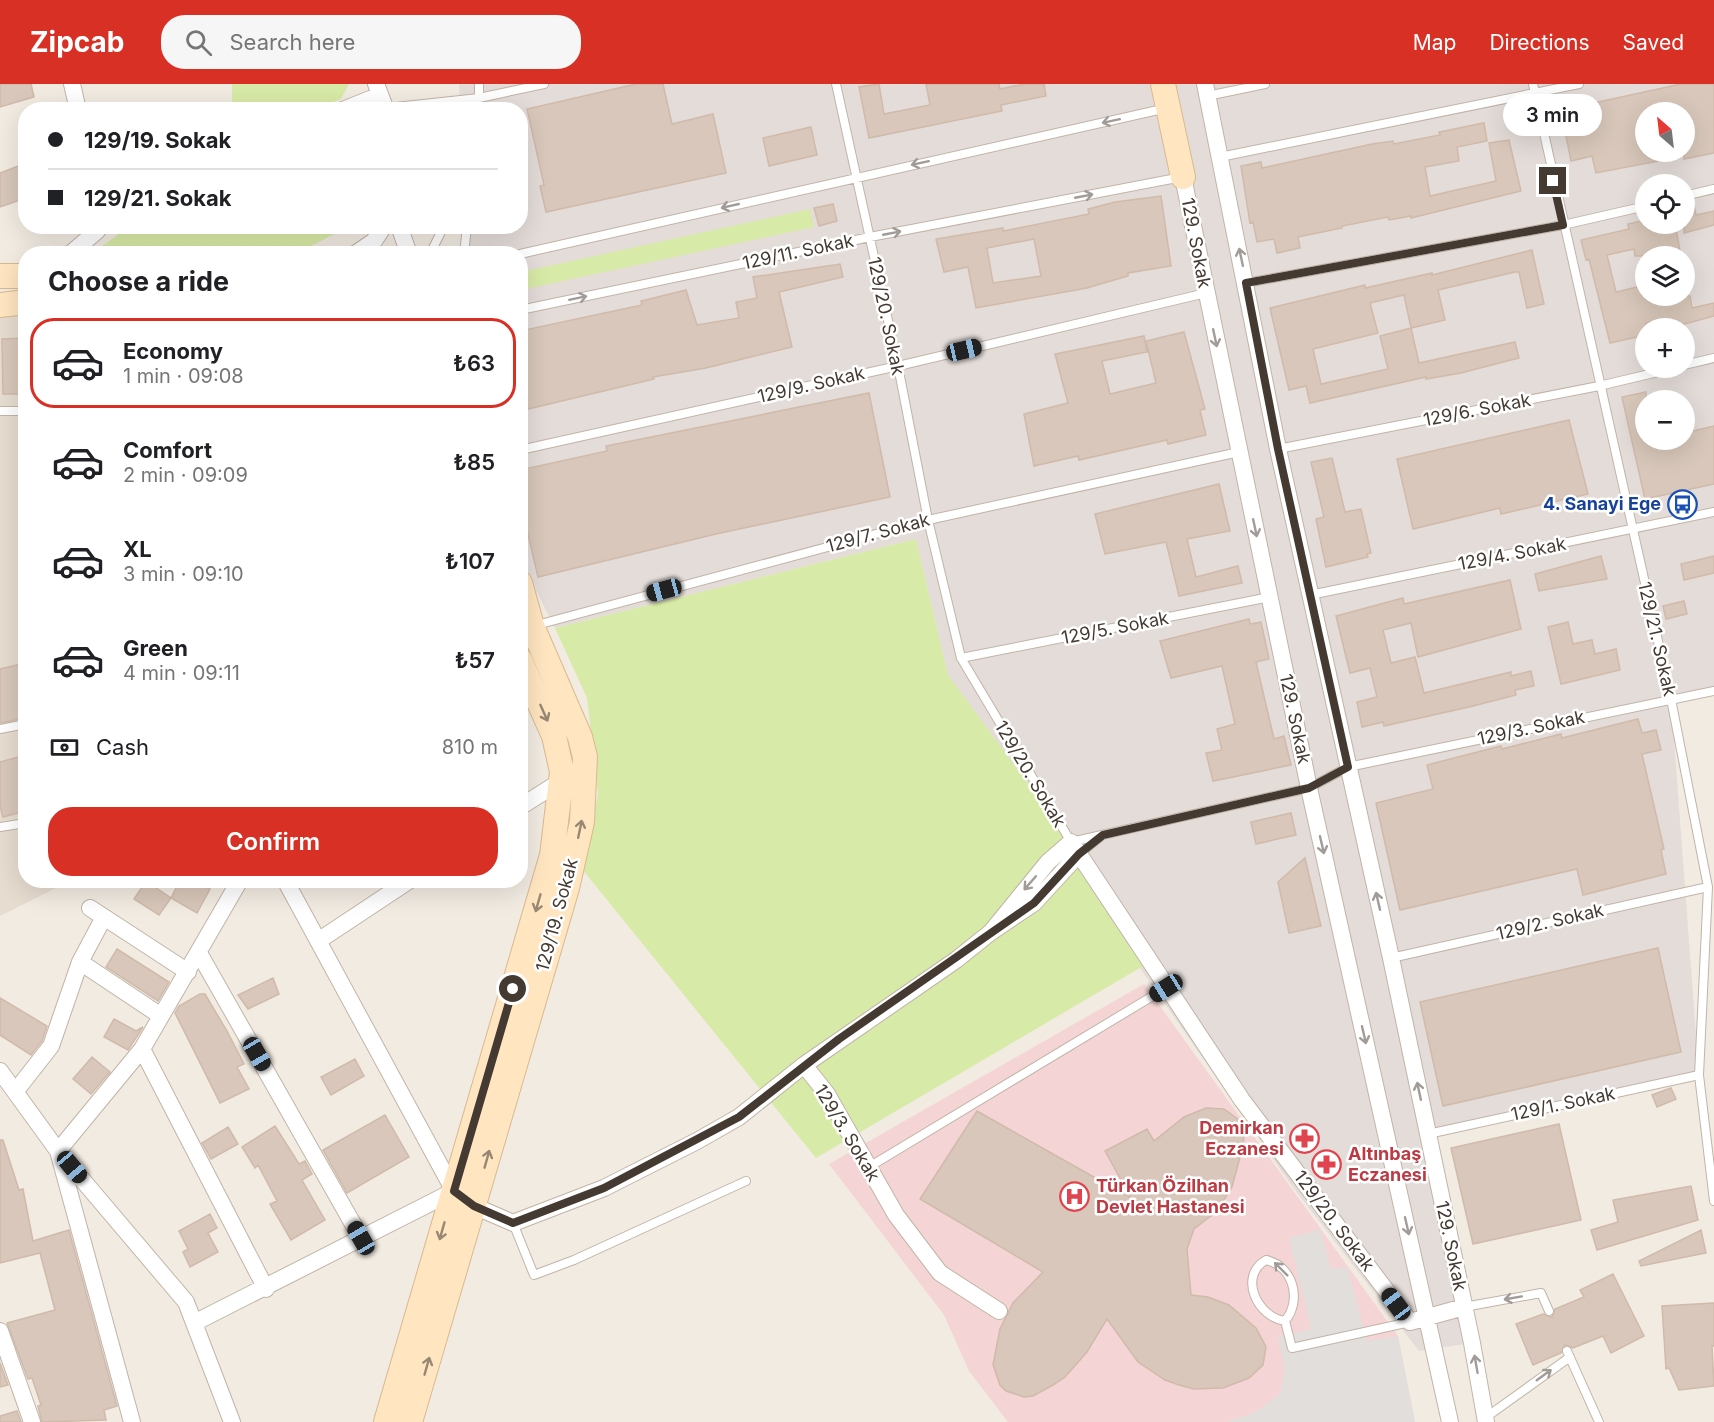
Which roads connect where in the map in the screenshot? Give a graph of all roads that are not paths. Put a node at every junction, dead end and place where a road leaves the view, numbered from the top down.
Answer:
1 (72, 84) edge
2 (479, 84) edge
3 (544, 84) edge
4 (836, 84) edge
5 (1162, 84) edge
6 (1265, 84) edge
7 (1579, 84) edge
8 (1534, 88) edge
9 (1206, 90) edge
10 (479, 98) junction
11 (382, 99) edge
12 (76, 102) edge
13 (479, 102) edge
14 (1168, 108) junction
15 (1220, 157) junction
16 (855, 177) junction
17 (1183, 177) junction
18 (1714, 189) edge
19 (1695, 193) edge
20 (1635, 209) edge
21 (1563, 225) junction
22 (93, 234) edge
23 (379, 234) edge
24 (870, 237) junction
25 (79, 246) edge
26 (367, 246) edge
27 (528, 252) edge
28 (0, 276) edge
29 (18, 276) edge
30 (1246, 283) junction
31 (1206, 293) junction
32 (528, 308) edge
33 (1714, 358) edge
34 (1695, 362) edge
35 (898, 366) junction
36 (1635, 377) edge
37 (1599, 386) junction
38 (0, 411) edge
39 (18, 411) edge
40 (528, 448) edge
41 (1278, 449) junction
42 (1239, 452) junction
43 (1714, 512) edge
44 (928, 520) junction
45 (1632, 530) junction
46 (1309, 595) junction
47 (1270, 597) junction
48 (528, 625) edge
49 (528, 630) edge
50 (961, 658) junction
51 (528, 678) edge
52 (1714, 691) edge
53 (1671, 699) junction
54 (18, 726) edge
55 (0, 729) edge
56 (1348, 767) junction
57 (561, 781) junction
58 (1309, 788) junction
59 (528, 802) edge
60 (18, 824) edge
61 (0, 827) edge
62 (1103, 835) junction
63 (1075, 848) junction
64 (1708, 887) junction
65 (236, 888) edge
66 (289, 888) edge
67 (398, 888) edge
68 (90, 908) dead end
69 (104, 917) junction
70 (318, 941) junction
71 (199, 953) junction
72 (1391, 958) junction
73 (80, 962) junction
74 (188, 972) junction
75 (1166, 988) junction
76 (161, 1016) junction
77 (142, 1049) junction
78 (804, 1065) junction
79 (0, 1071) edge
80 (1699, 1075) junction
81 (15, 1092) junction
82 (1428, 1134) junction
83 (58, 1151) junction
84 (869, 1167) junction
85 (746, 1181) dead end
86 (454, 1191) junction
87 (1714, 1201) edge
88 (474, 1206) junction
89 (513, 1223) junction
90 (361, 1238) junction
91 (266, 1288) junction
92 (1464, 1307) junction
93 (999, 1311) dead end
94 (1549, 1311) dead end
95 (1428, 1318) junction
96 (1285, 1321) junction
97 (1410, 1322) junction
98 (194, 1323) junction
99 (0, 1331) edge
100 (1486, 1420) edge
101 (32, 1422) edge
102 (132, 1422) edge
103 (232, 1422) edge
104 (386, 1422) edge
105 (410, 1422) edge
106 (1450, 1422) edge
107 (1599, 1422) edge

1 - 12 street
2 - 10 lane
3 - 10 lane
4 - 16 lane, 129/20. Sokak
5 - 14 main road, 129. Sokak
6 - 9 lane
7 - 8 lane
8 - 15 lane
8 - 21 lane, 129/21. Sokak
9 - 15 street, 129. Sokak
10 - 11 lane
10 - 13 lane
14 -> 16 lane
14 - 17 main road, 129. Sokak
30 -> 15 street, 129. Sokak
16 - 24 lane, 129/20. Sokak
16 -> 27 lane
24 -> 17 lane, 129/11. Sokak
17 - 31 street, 129. Sokak
18 - 19 lane
20 - 21 lane
21 - 30 lane
21 - 37 lane, 129/21. Sokak
22 - 25 street
23 - 26 street
32 -> 24 lane, 129/11. Sokak
24 - 35 lane, 129/20. Sokak
28 - 29 main road
30 - 41 street, 129. Sokak
31 - 35 lane, 129/9. Sokak
31 -> 42 street, 129. Sokak
33 - 34 lane
35 - 40 lane, 129/9. Sokak
35 - 44 lane, 129/20. Sokak
36 - 37 lane, 129/6. Sokak
37 - 41 lane, 129/6. Sokak
37 - 45 lane, 129/21. Sokak
38 - 39 lane
41 - 46 street, 129. Sokak
42 - 44 lane, 129/7. Sokak
42 -> 47 street, 129. Sokak
43 - 45 lane, 129/4. Sokak
44 - 48 lane, 129/7. Sokak
44 - 50 lane, 129/20. Sokak
45 - 46 lane, 129/4. Sokak
45 - 53 lane, 129/21. Sokak
46 - 56 street, 129. Sokak
47 - 50 lane, 129/5. Sokak
47 - 58 street, 129. Sokak
88 -> 49 main road, 129/19. Sokak
50 - 63 lane, 129/20. Sokak
51 -> 57 main road, 129/19. Sokak
52 - 53 lane, 129/3. Sokak
53 - 56 lane, 129/3. Sokak
53 - 64 lane, 129/21. Sokak
54 - 55 lane
56 - 58 lane
72 -> 56 street, 129. Sokak
57 - 59 street
57 -> 86 main road, 129/19. Sokak
58 - 62 lane, 129/3. Sokak
58 -> 95 street, 129. Sokak
60 - 61 lane
62 - 63 lane, 129/3. Sokak
62 - 63 lane, 129/3. Sokak
63 - 75 street, 129/20. Sokak
63 - 78 street, 129/3. Sokak
64 - 72 lane, 129/2. Sokak
64 - 80 lane, 129/21. Sokak
65 - 71 street
66 - 70 street
67 - 70 street
68 - 69 street
69 - 73 street
69 - 74 street
70 - 86 street
71 - 74 street
71 - 90 street
82 -> 72 street, 129. Sokak
73 - 76 street
73 - 81 street
74 - 76 street
75 - 84 lane
75 - 97 street, 129/20. Sokak
76 - 77 street
77 - 83 street
77 - 91 street
78 - 84 street, 129/3. Sokak
78 - 89 street
79 - 81 street
80 - 82 lane, 129/1. Sokak
80 - 87 lane, 129/21. Sokak
81 - 83 street
82 - 92 street, 129. Sokak
83 - 98 street
83 - 102 street
84 - 93 street, 129/3. Sokak
85 - 89 lane
86 - 88 street
86 - 90 street
86 -> 104 main road, 129/19. Sokak
88 - 89 street
105 -> 88 main road, 129/19. Sokak
90 - 91 street
91 - 98 street
94 -> 92 lane
92 - 95 street
100 -> 92 street, 129. Sokak
95 - 97 street
95 - 106 street, 129. Sokak
96 -> 96 lane
96 - 97 lane
98 - 103 street
99 - 101 street
100 -> 107 lane

